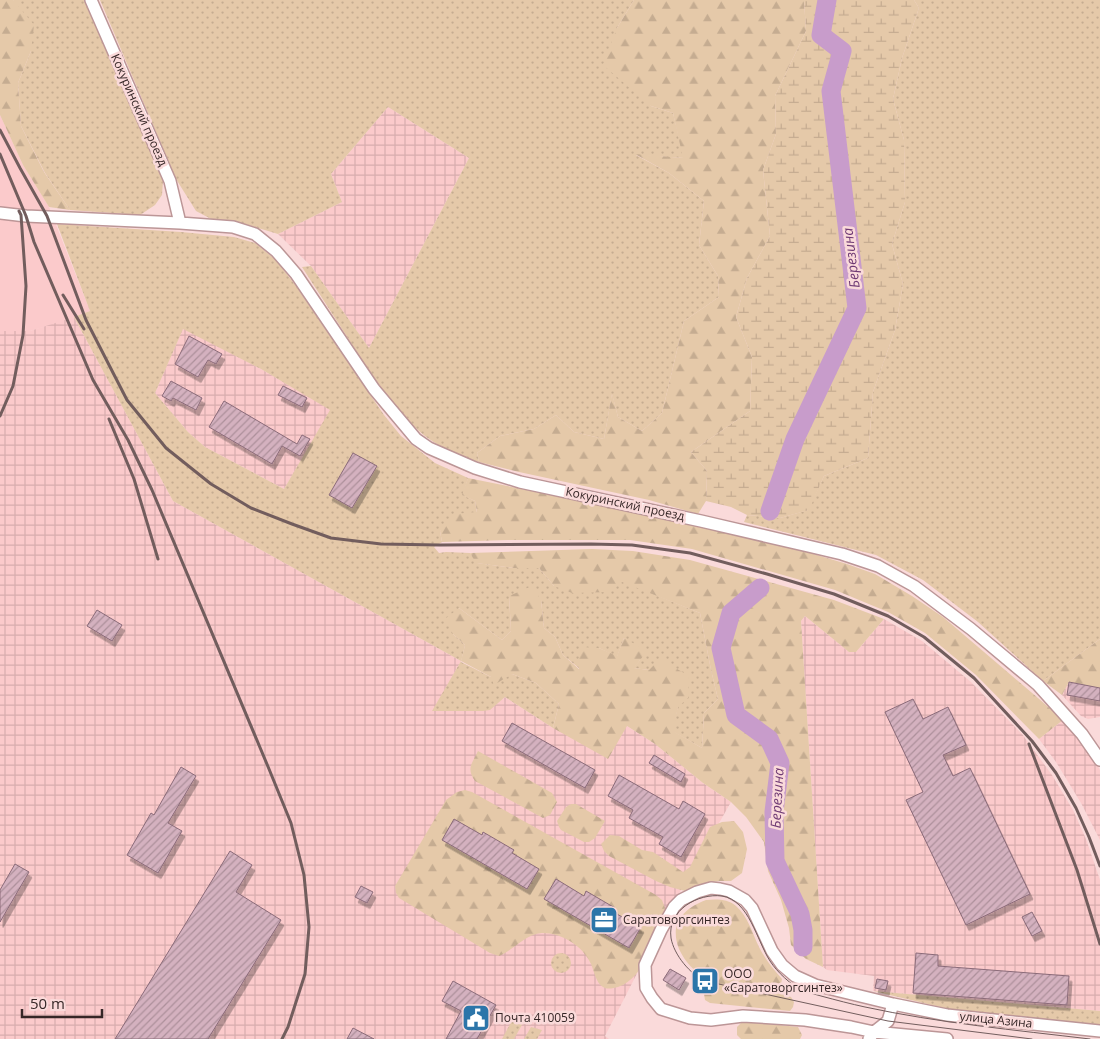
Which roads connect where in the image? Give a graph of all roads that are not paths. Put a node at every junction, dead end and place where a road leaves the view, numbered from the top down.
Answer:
1 (91, 0) edge
2 (0, 213) edge
3 (180, 223) junction
4 (1100, 760) edge
5 (893, 1004) junction
6 (1100, 1031) edge
7 (871, 1035) edge
8 (947, 1039) edge

1 - 3 street, Кокуринский проезд
2 - 3 street, Кокуринский проезд
3 - 4 street, Кокуринский проезд
5 - 6 street, улица Азина
5 - 7 street
5 - 7 street, улица Азина
7 - 8 street

